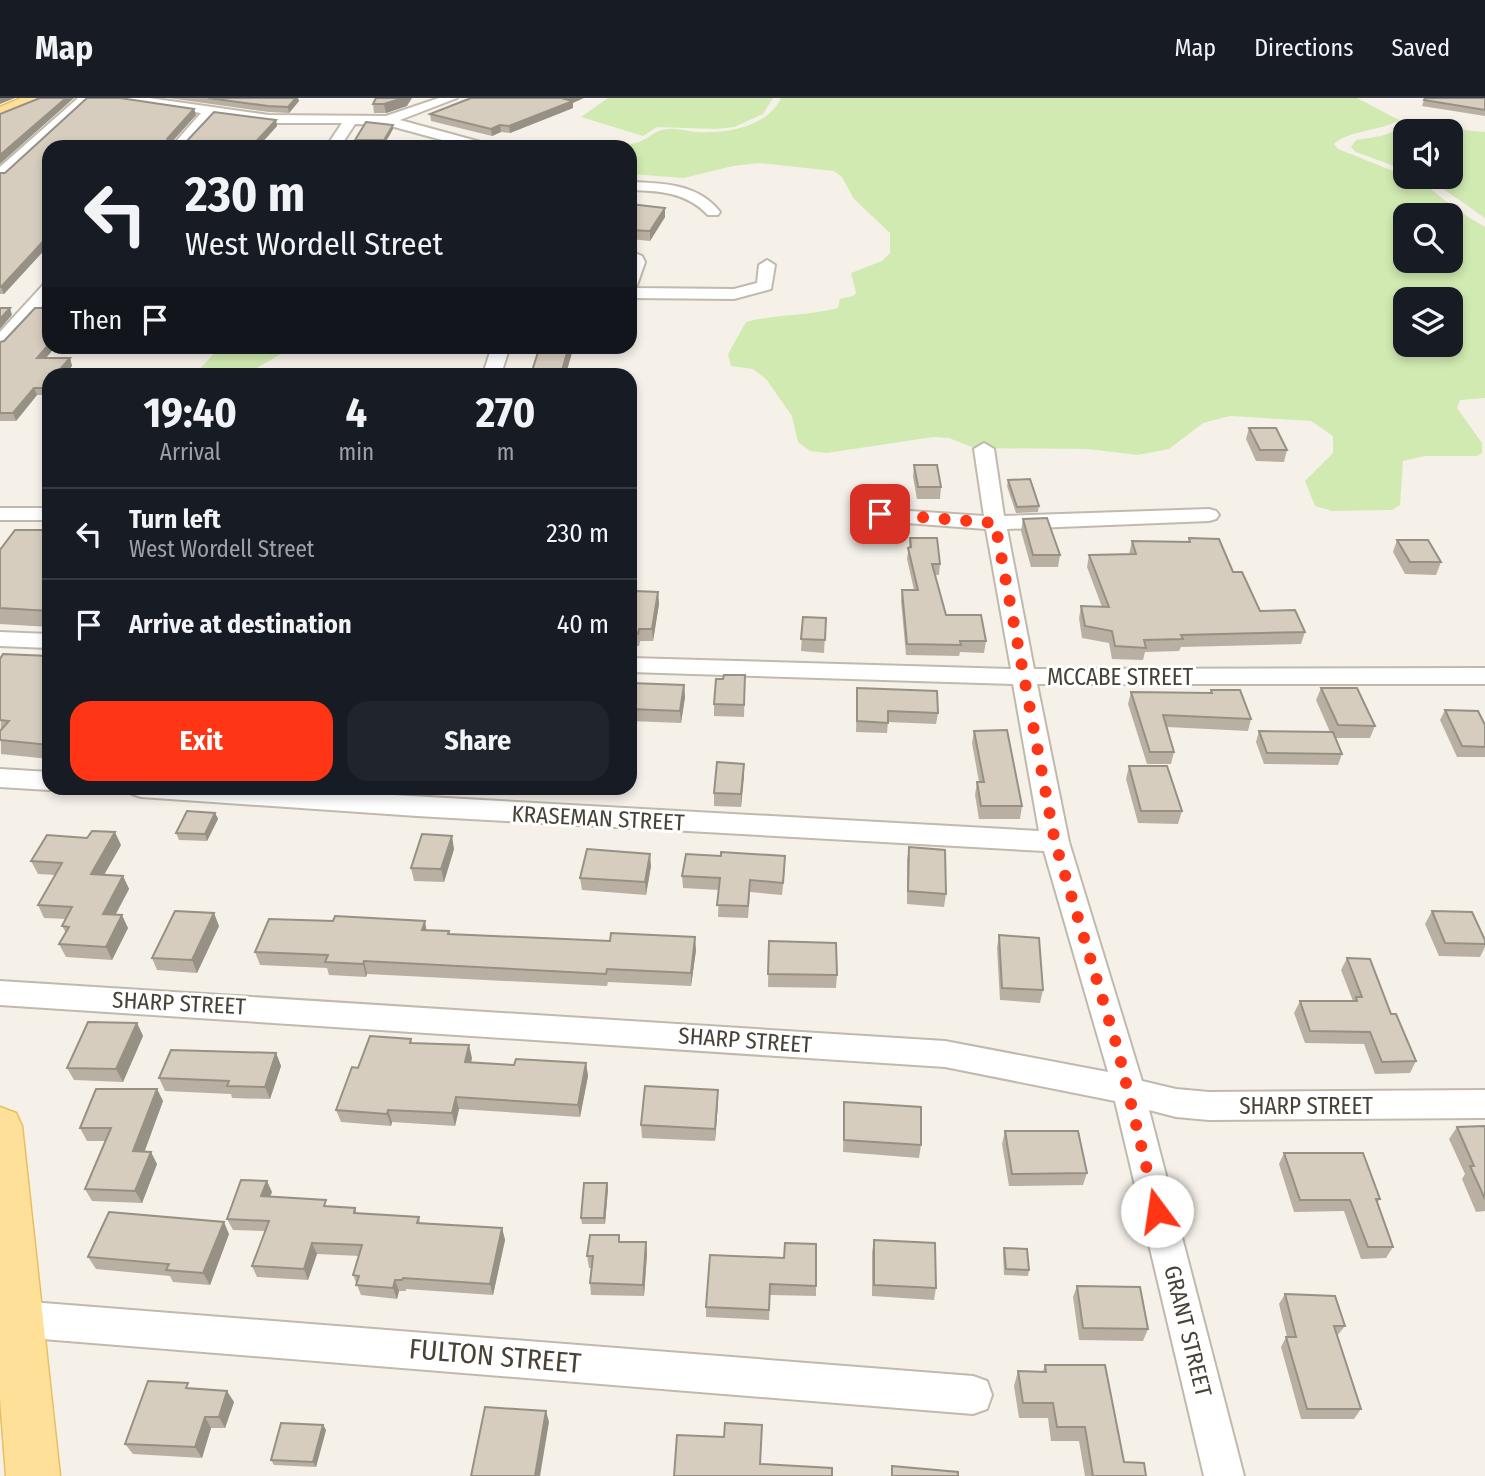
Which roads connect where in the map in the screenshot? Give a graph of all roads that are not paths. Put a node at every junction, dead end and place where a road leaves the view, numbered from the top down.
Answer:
1 (35, 98) edge
2 (85, 98) edge
3 (123, 98) edge
4 (452, 98) edge
5 (210, 111) junction
6 (0, 113) edge
7 (352, 120) junction
8 (386, 121) junction
9 (184, 140) edge
10 (338, 140) edge
11 (456, 140) edge
12 (0, 174) edge
13 (637, 187) edge
14 (712, 212) dead end
15 (767, 265) dead end
16 (637, 293) edge
17 (42, 296) edge
18 (0, 342) edge
19 (984, 449) dead end
20 (0, 514) edge
21 (42, 514) edge
22 (880, 514) dead end
23 (1209, 515) dead end
24 (995, 523) junction
25 (0, 639) edge
26 (42, 641) edge
27 (637, 666) edge
28 (1485, 676) edge
29 (1023, 677) junction
30 (0, 778) edge
31 (42, 781) edge
32 (242, 795) edge
33 (1055, 842) junction
34 (0, 993) edge
35 (1128, 1091) junction
36 (1485, 1104) edge
37 (0, 1126) edge
38 (18, 1319) junction
39 (973, 1395) dead end
40 (33, 1476) edge
41 (1224, 1476) edge

1 - 6 main road
2 - 12 street
3 - 5 street
4 - 8 street
5 - 7 street
5 - 9 street
7 - 8 street
7 - 10 street
8 - 11 street
13 - 14 street
15 - 16 street
17 - 18 street
19 - 24 street, GRANT STREET
20 - 21 street
22 - 24 street
23 - 24 street
24 - 29 street, GRANT STREET
25 - 26 street
27 - 29 street, MCCABE STREET
28 - 29 street, MCCABE STREET
29 - 33 street, GRANT STREET
30 - 31 street
32 - 33 street, KRASEMAN STREET
33 - 35 street, GRANT STREET
34 - 35 street, SHARP STREET
35 - 36 street, SHARP STREET
35 - 41 street, GRANT STREET
37 - 38 main road
38 - 39 street, FULTON STREET
38 - 40 main road

